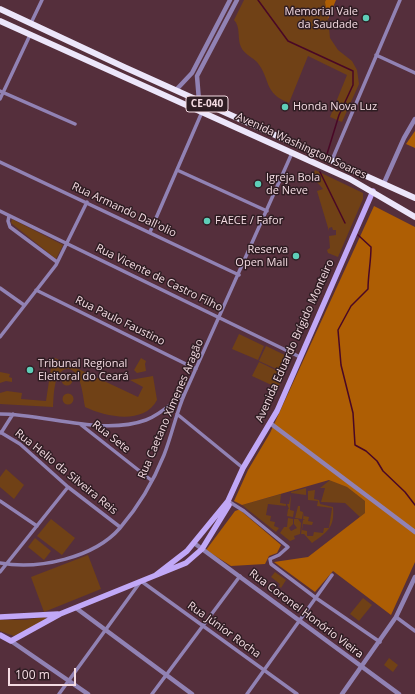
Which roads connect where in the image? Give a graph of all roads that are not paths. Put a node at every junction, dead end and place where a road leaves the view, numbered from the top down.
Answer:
1 (42, 0) edge
2 (230, 0) edge
3 (237, 0) edge
4 (400, 0) edge
5 (0, 9) edge
6 (0, 21) edge
7 (32, 23) junction
8 (30, 35) junction
9 (376, 55) junction
10 (415, 73) edge
11 (192, 74) junction
12 (197, 76) junction
13 (176, 90) junction
14 (1, 92) edge
15 (0, 99) edge
16 (199, 101) junction
17 (202, 112) junction
18 (415, 119) edge
19 (75, 124) dead end
20 (292, 152) junction
21 (332, 160) junction
22 (0, 162) edge
23 (177, 170) junction
24 (384, 184) junction
25 (373, 191) junction
26 (415, 198) edge
27 (87, 202) junction
28 (267, 211) junction
29 (0, 212) edge
30 (9, 216) junction
31 (415, 217) edge
32 (150, 232) junction
33 (66, 243) junction
34 (57, 262) junction
35 (239, 275) junction
36 (0, 288) edge
37 (36, 290) junction
38 (24, 306) junction
39 (220, 317) junction
40 (0, 337) edge
41 (300, 357) junction
42 (196, 369) junction
43 (185, 393) junction
44 (0, 414) edge
45 (13, 414) junction
46 (177, 414) junction
47 (79, 423) junction
48 (270, 423) junction
49 (0, 433) edge
50 (243, 468) junction
51 (151, 480) junction
52 (68, 487) junction
53 (0, 501) edge
54 (229, 502) junction
55 (37, 526) junction
56 (120, 527) junction
57 (415, 532) edge
58 (194, 542) junction
59 (202, 549) junction
60 (0, 562) edge
61 (7, 564) junction
62 (0, 572) edge
63 (156, 575) junction
64 (332, 575) dead end
65 (240, 576) junction
66 (415, 577) edge
67 (141, 581) junction
68 (316, 598) junction
69 (76, 608) junction
70 (60, 614) junction
71 (0, 617) edge
72 (396, 617) junction
73 (299, 621) junction
74 (202, 625) junction
75 (105, 630) junction
76 (415, 631) edge
77 (0, 635) edge
78 (12, 641) junction
79 (380, 642) junction
80 (361, 666) junction
81 (265, 670) junction
82 (165, 675) junction
83 (69, 680) junction
84 (59, 694) edge
85 (88, 694) edge
86 (152, 694) edge
87 (192, 694) edge
88 (247, 694) edge
89 (297, 694) edge
90 (342, 694) edge
91 (399, 694) edge

1 - 7 street
2 - 11 street
3 - 12 street
4 - 9 street
5 - 7 highway, Avenida Washington Soares / CE-040
6 - 8 highway, Avenida Washington Soares / CE-040
7 - 13 highway, Avenida Washington Soares / CE-040
8 - 14 street
8 - 17 highway, Avenida Washington Soares / CE-040
9 - 10 street
9 - 21 street
11 - 12 street
11 - 13 street
12 - 16 street
13 - 16 highway, Avenida Washington Soares / CE-040
14 - 15 street
14 - 19 street
16 - 21 highway, Avenida Washington Soares / CE-040
17 - 20 highway, Avenida Washington Soares / CE-040
17 - 23 street
18 - 24 street
20 - 25 highway, Avenida Washington Soares / CE-040
20 - 28 street, Rua Caetano Ximenes Aragão
21 - 24 highway, Avenida Washington Soares / CE-040
22 - 27 street, Rua Armando Dall'olio
23 - 28 street
23 - 32 street
24 - 26 highway, Avenida Washington Soares / CE-040
25 - 31 highway, Avenida Washington Soares / CE-040
25 - 41 main road, Avenida Eduardo Brígido Monteiro
27 - 32 street, Rua Armando Dall'olio
27 - 33 street
28 - 35 street, Rua Caetano Ximenes Aragão
29 - 30 street, Rua Vicente de Castro Filho
30 - 33 street, Rua Vicente de Castro Filho
30 - 34 street
32 - 35 street, Rua Armando Dall'olio
33 - 34 street
33 - 39 street, Rua Vicente de Castro Filho
34 - 37 street
35 - 39 street, Rua Caetano Ximenes Aragão
36 - 38 street
37 - 38 street
37 - 42 street, Rua Paulo Faustino
38 - 40 street
39 - 41 street, Rua Vicente de Castro Filho
39 - 42 street, Rua Caetano Ximenes Aragão
41 - 48 main road, Avenida Eduardo Brígido Monteiro
42 - 43 street, Rua Caetano Ximenes Aragão
43 - 46 street, Rua Caetano Ximenes Aragão
43 - 47 street
44 - 45 street
45 - 47 street
45 - 49 street
46 - 50 street
46 - 51 street, Rua Caetano Ximenes Aragão
47 - 51 street, Rua Sete
48 - 50 main road, Avenida Eduardo Brígido Monteiro
48 - 57 street
49 - 52 street, Rua Helio da Silveira Reis
50 - 54 main road, Avenida Eduardo Brígido Monteiro
51 - 56 street, Rua Caetano Ximenes Aragão
52 - 55 street
52 - 56 street, Rua Helio da Silveira Reis
53 - 55 street
54 - 58 main road, Avenida Eduardo Brígido Monteiro
54 - 59 main road, Avenida Eduardo Brígido Monteiro
54 - 68 street
55 - 61 street
56 - 61 street, Rua Caetano Ximenes Aragão
58 - 59 street, Rua Coronel Honório Vieira
58 - 63 main road, Avenida Eduardo Brígido Monteiro
59 - 63 main road, Avenida Eduardo Brígido Monteiro
59 - 65 street, Rua Coronel Honório Vieira
60 - 61 street, Rua Caetano Ximenes Aragão
61 - 62 street
63 - 67 main road, Avenida Eduardo Brígido Monteiro
64 - 68 street
65 - 73 street, Rua Coronel Honório Vieira
65 - 74 street
66 - 72 street
67 - 69 main road, Avenida Eduardo Brígido Monteiro
67 - 74 street, Rua Júnior Rocha
67 - 75 street
68 - 73 street
68 - 79 street
69 - 70 main road, Avenida Eduardo Brígido Monteiro
69 - 75 street
70 - 71 main road
70 - 78 main road, Avenida Eduardo Brígido Monteiro
72 - 76 street
72 - 79 street
73 - 80 street, Rua Coronel Honório Vieira
73 - 81 street
74 - 81 street, Rua Júnior Rocha
74 - 82 street
75 - 82 street
75 - 83 street
77 - 78 main road
78 - 83 street
79 - 80 street
80 - 90 street
80 - 91 street, Rua Coronel Honório Vieira
81 - 88 street
81 - 89 street, Rua Júnior Rocha
82 - 86 street
82 - 87 street
83 - 84 street
83 - 85 street

